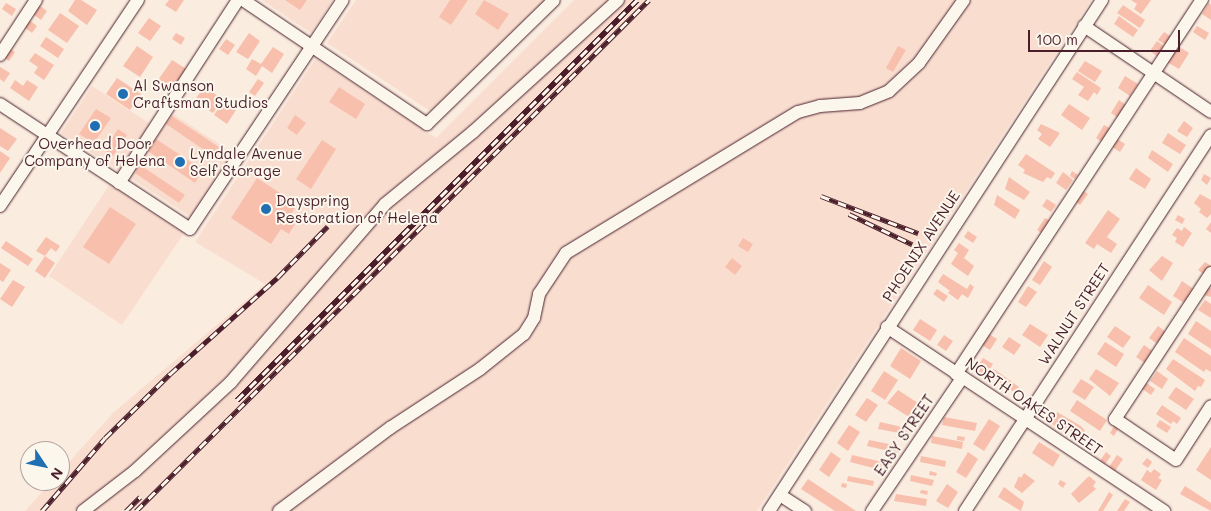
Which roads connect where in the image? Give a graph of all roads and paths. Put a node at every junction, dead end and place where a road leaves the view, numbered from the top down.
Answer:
1 (36, 0) edge
2 (138, 0) edge
3 (238, 0) edge
4 (243, 0) edge
5 (342, 0) edge
6 (554, 0) edge
7 (618, 0) edge
8 (964, 0) edge
9 (1102, 0) edge
10 (1202, 0) edge
11 (1084, 26) junction
12 (312, 46) junction
13 (0, 55) edge
14 (1152, 72) junction
15 (0, 104) edge
16 (1211, 112) edge
17 (48, 136) junction
18 (1211, 136) edge
19 (119, 183) junction
20 (0, 206) edge
21 (1211, 272) edge
22 (887, 327) junction
23 (959, 376) junction
24 (1211, 406) edge
25 (1025, 420) junction
26 (780, 495) junction
27 (1145, 506) edge
28 (83, 511) edge
29 (279, 511) edge
30 (769, 511) edge
31 (805, 511) edge
32 (872, 511) edge
33 (965, 511) edge
34 (1164, 511) edge

1 - 13 street
2 - 17 street
3 - 19 street
4 - 12 street
5 - 12 street
6 - 12 street
7 - 28 street
8 - 29 street
9 - 11 street, PHOENIX AVENUE
10 - 14 street, EASY STREET
11 - 14 street
11 - 22 street, PHOENIX AVENUE
12 - 19 street
14 - 16 street
14 - 23 street, EASY STREET
15 - 17 street
17 - 19 street
17 - 20 street
18 - 25 street, WALNUT STREET
21 - 24 street
22 - 23 street, NORTH OAKES STREET
22 - 26 street, PHOENIX AVENUE
23 - 25 street, NORTH OAKES STREET
23 - 32 street, EASY STREET
25 - 27 street, NORTH OAKES STREET
25 - 33 street, WALNUT STREET
26 - 30 street, PHOENIX AVENUE
26 - 31 street
27 - 34 street, NORTH OAKES STREET

